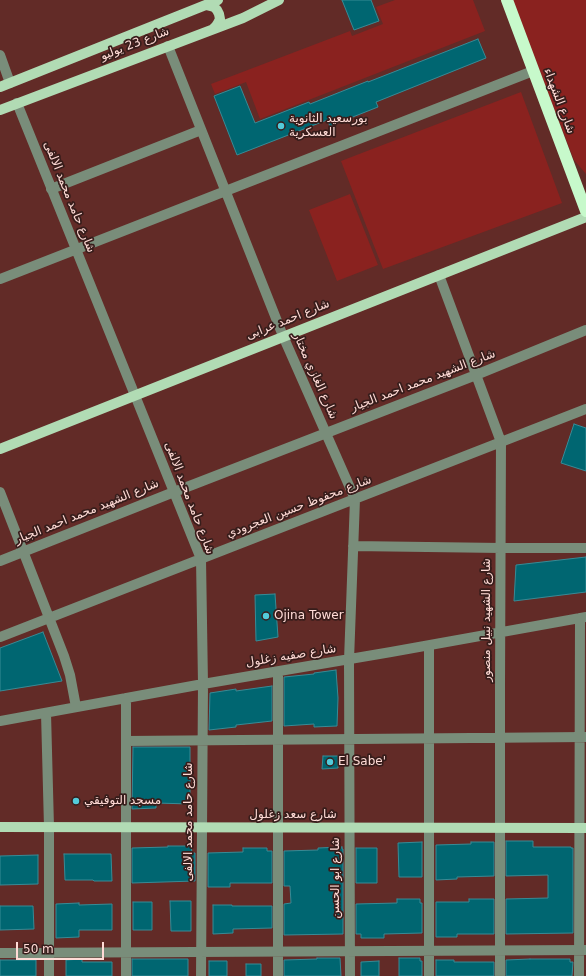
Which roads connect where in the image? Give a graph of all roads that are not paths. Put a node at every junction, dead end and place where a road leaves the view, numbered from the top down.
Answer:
1 (218, 0) edge
2 (258, 0) edge
3 (279, 0) edge
4 (507, 0) edge
5 (206, 4) junction
6 (268, 6) junction
7 (213, 29) junction
8 (168, 46) junction
9 (0, 55) edge
10 (533, 71) junction
11 (10, 82) junction
12 (0, 87) edge
13 (17, 103) junction
14 (0, 110) edge
15 (201, 130) junction
16 (51, 189) junction
17 (226, 191) junction
18 (586, 211) edge
19 (586, 217) edge
20 (76, 250) junction
21 (439, 275) junction
22 (0, 279) edge
23 (586, 330) edge
24 (283, 336) junction
25 (476, 375) junction
26 (135, 396) junction
27 (586, 409) edge
28 (326, 433) junction
29 (501, 442) junction
30 (0, 449) edge
31 (0, 492) edge
32 (174, 492) junction
33 (354, 499) junction
34 (353, 546) junction
35 (501, 548) junction
36 (586, 548) edge
37 (24, 551) junction
38 (201, 559) junction
39 (0, 561) edge
40 (50, 617) junction
41 (583, 617) edge
42 (500, 633) junction
43 (0, 637) edge
44 (429, 646) junction
45 (349, 660) junction
46 (278, 672) junction
47 (203, 684) junction
48 (126, 698) junction
49 (76, 707) junction
50 (46, 713) junction
51 (0, 721) edge
52 (583, 737) edge
53 (429, 738) junction
54 (500, 738) junction
55 (349, 739) junction
56 (202, 740) junction
57 (278, 740) junction
58 (126, 741) junction
59 (0, 827) edge
60 (49, 827) junction
61 (126, 827) junction
62 (202, 828) junction
63 (278, 828) junction
64 (349, 828) junction
65 (429, 828) junction
66 (500, 828) junction
67 (583, 828) edge
68 (500, 950) junction
69 (582, 950) edge
70 (350, 951) junction
71 (429, 951) junction
72 (126, 952) junction
73 (201, 952) junction
74 (278, 952) junction
75 (0, 953) edge
76 (49, 953) junction
77 (49, 976) edge
78 (126, 976) edge
79 (201, 976) edge
80 (278, 976) edge
81 (350, 976) edge
82 (429, 976) edge
83 (500, 976) edge
84 (579, 976) edge

1 - 5 main road, شارع 23 يوليو
2 - 6 main road
3 - 6 main road, شارع 23 يوليو
4 - 10 highway, شارع الشهداء
5 - 7 main road
5 - 11 main road, شارع 23 يوليو
6 - 7 main road, شارع 23 يوليو
7 - 8 main road, شارع 23 يوليو
8 - 13 main road, شارع 23 يوليو
8 - 15 street, شارع الغازي مختار
9 - 11 street
10 - 17 street
10 - 18 highway, شارع الشهداء
11 - 12 main road, شارع 23 يوليو
13 - 14 main road, شارع 23 يوليو
13 - 16 street, شارع حامد محمد الالفى
15 - 16 street
15 - 17 street, شارع الغازي مختار
16 - 20 street, شارع حامد محمد الالفى
17 - 20 street
17 - 24 street, شارع الغازي مختار
19 - 21 main road, شارع احمد عرابى
20 - 22 street
20 - 26 street, شارع حامد محمد الالفى
21 - 24 main road, شارع احمد عرابى
21 - 25 street, شارع الشهيد نبيل منصور
23 - 25 street, شارع الشهيد محمد احمد الجيار
24 - 26 main road, شارع احمد عرابى
24 - 28 street, شارع الغازي مختار
25 - 28 street, شارع الشهيد محمد احمد الجيار
25 - 29 street, شارع الشهيد نبيل منصور
26 - 30 main road, شارع احمد عرابى
26 - 32 street, شارع حامد محمد الالفى
27 - 29 street, شارع محفوظ حسين العجرودي
28 - 32 street, شارع الشهيد محمد احمد الجيار
28 - 33 street, شارع الغازي مختار
29 - 33 street, شارع محفوظ حسين العجرودي
29 - 35 street, شارع الشهيد نبيل منصور
31 - 37 street
32 - 37 street, شارع الشهيد محمد احمد الجيار
32 - 38 street, شارع حامد محمد الالفى
33 - 34 street, شارع الغازي مختار
33 - 38 street, شارع محفوظ حسين العجرودي
34 - 35 street
34 - 45 street, شارع الغازي مختار
35 - 36 street
35 - 42 street, شارع الشهيد نبيل منصور
37 - 39 street, شارع الشهيد محمد احمد الجيار
37 - 40 street
38 - 40 street, شارع محفوظ حسين العجرودي
38 - 47 street, شارع حامد محمد الالفى
40 - 43 street, شارع محفوظ حسين العجرودي
40 - 49 street
41 - 42 street, شارع صفيه زغلول
41 - 52 street
42 - 44 street, شارع صفيه زغلول
42 - 54 street, شارع الشهيد نبيل منصور
44 - 45 street, شارع صفيه زغلول
44 - 53 street
45 - 46 street, شارع صفيه زغلول
45 - 55 street, شارع ابو الحسن
46 - 47 street, شارع صفيه زغلول
46 - 57 street
47 - 48 street, شارع صفيه زغلول
47 - 56 street, شارع حامد محمد الالفى
48 - 49 street, شارع صفيه زغلول
48 - 58 street
49 - 50 street, شارع صفيه زغلول
50 - 51 street, شارع صفيه زغلول
50 - 60 street
52 - 54 street
52 - 67 street
53 - 54 street
53 - 55 street
53 - 65 street
54 - 66 street, شارع الشهيد نبيل منصور
55 - 57 street
55 - 64 street, شارع ابو الحسن
56 - 57 street
56 - 58 street
56 - 62 street, شارع حامد محمد الالفى
57 - 63 street
58 - 61 street
59 - 60 main road, شارع سعد زغلول
60 - 61 main road, شارع سعد زغلول
60 - 76 street
61 - 62 main road, شارع سعد زغلول
61 - 72 street
62 - 63 main road, شارع سعد زغلول
62 - 73 street, شارع حامد محمد الالفى
63 - 64 main road, شارع سعد زغلول
63 - 74 street
64 - 65 main road, شارع سعد زغلول
64 - 70 street, شارع ابو الحسن
65 - 66 main road, شارع سعد زغلول
65 - 71 street
66 - 67 main road, شارع سعد زغلول
66 - 68 street, شارع الشهيد نبيل منصور
67 - 69 street
68 - 69 street
68 - 71 street
68 - 83 street, شارع الشهيد نبيل منصور
69 - 84 street
70 - 71 street
70 - 74 street
70 - 81 street, شارع ابو الحسن
71 - 82 street
72 - 73 street
72 - 76 street
72 - 78 street
73 - 74 street
73 - 79 street, شارع حامد محمد الالفى
74 - 80 street
75 - 76 street
76 - 77 street

